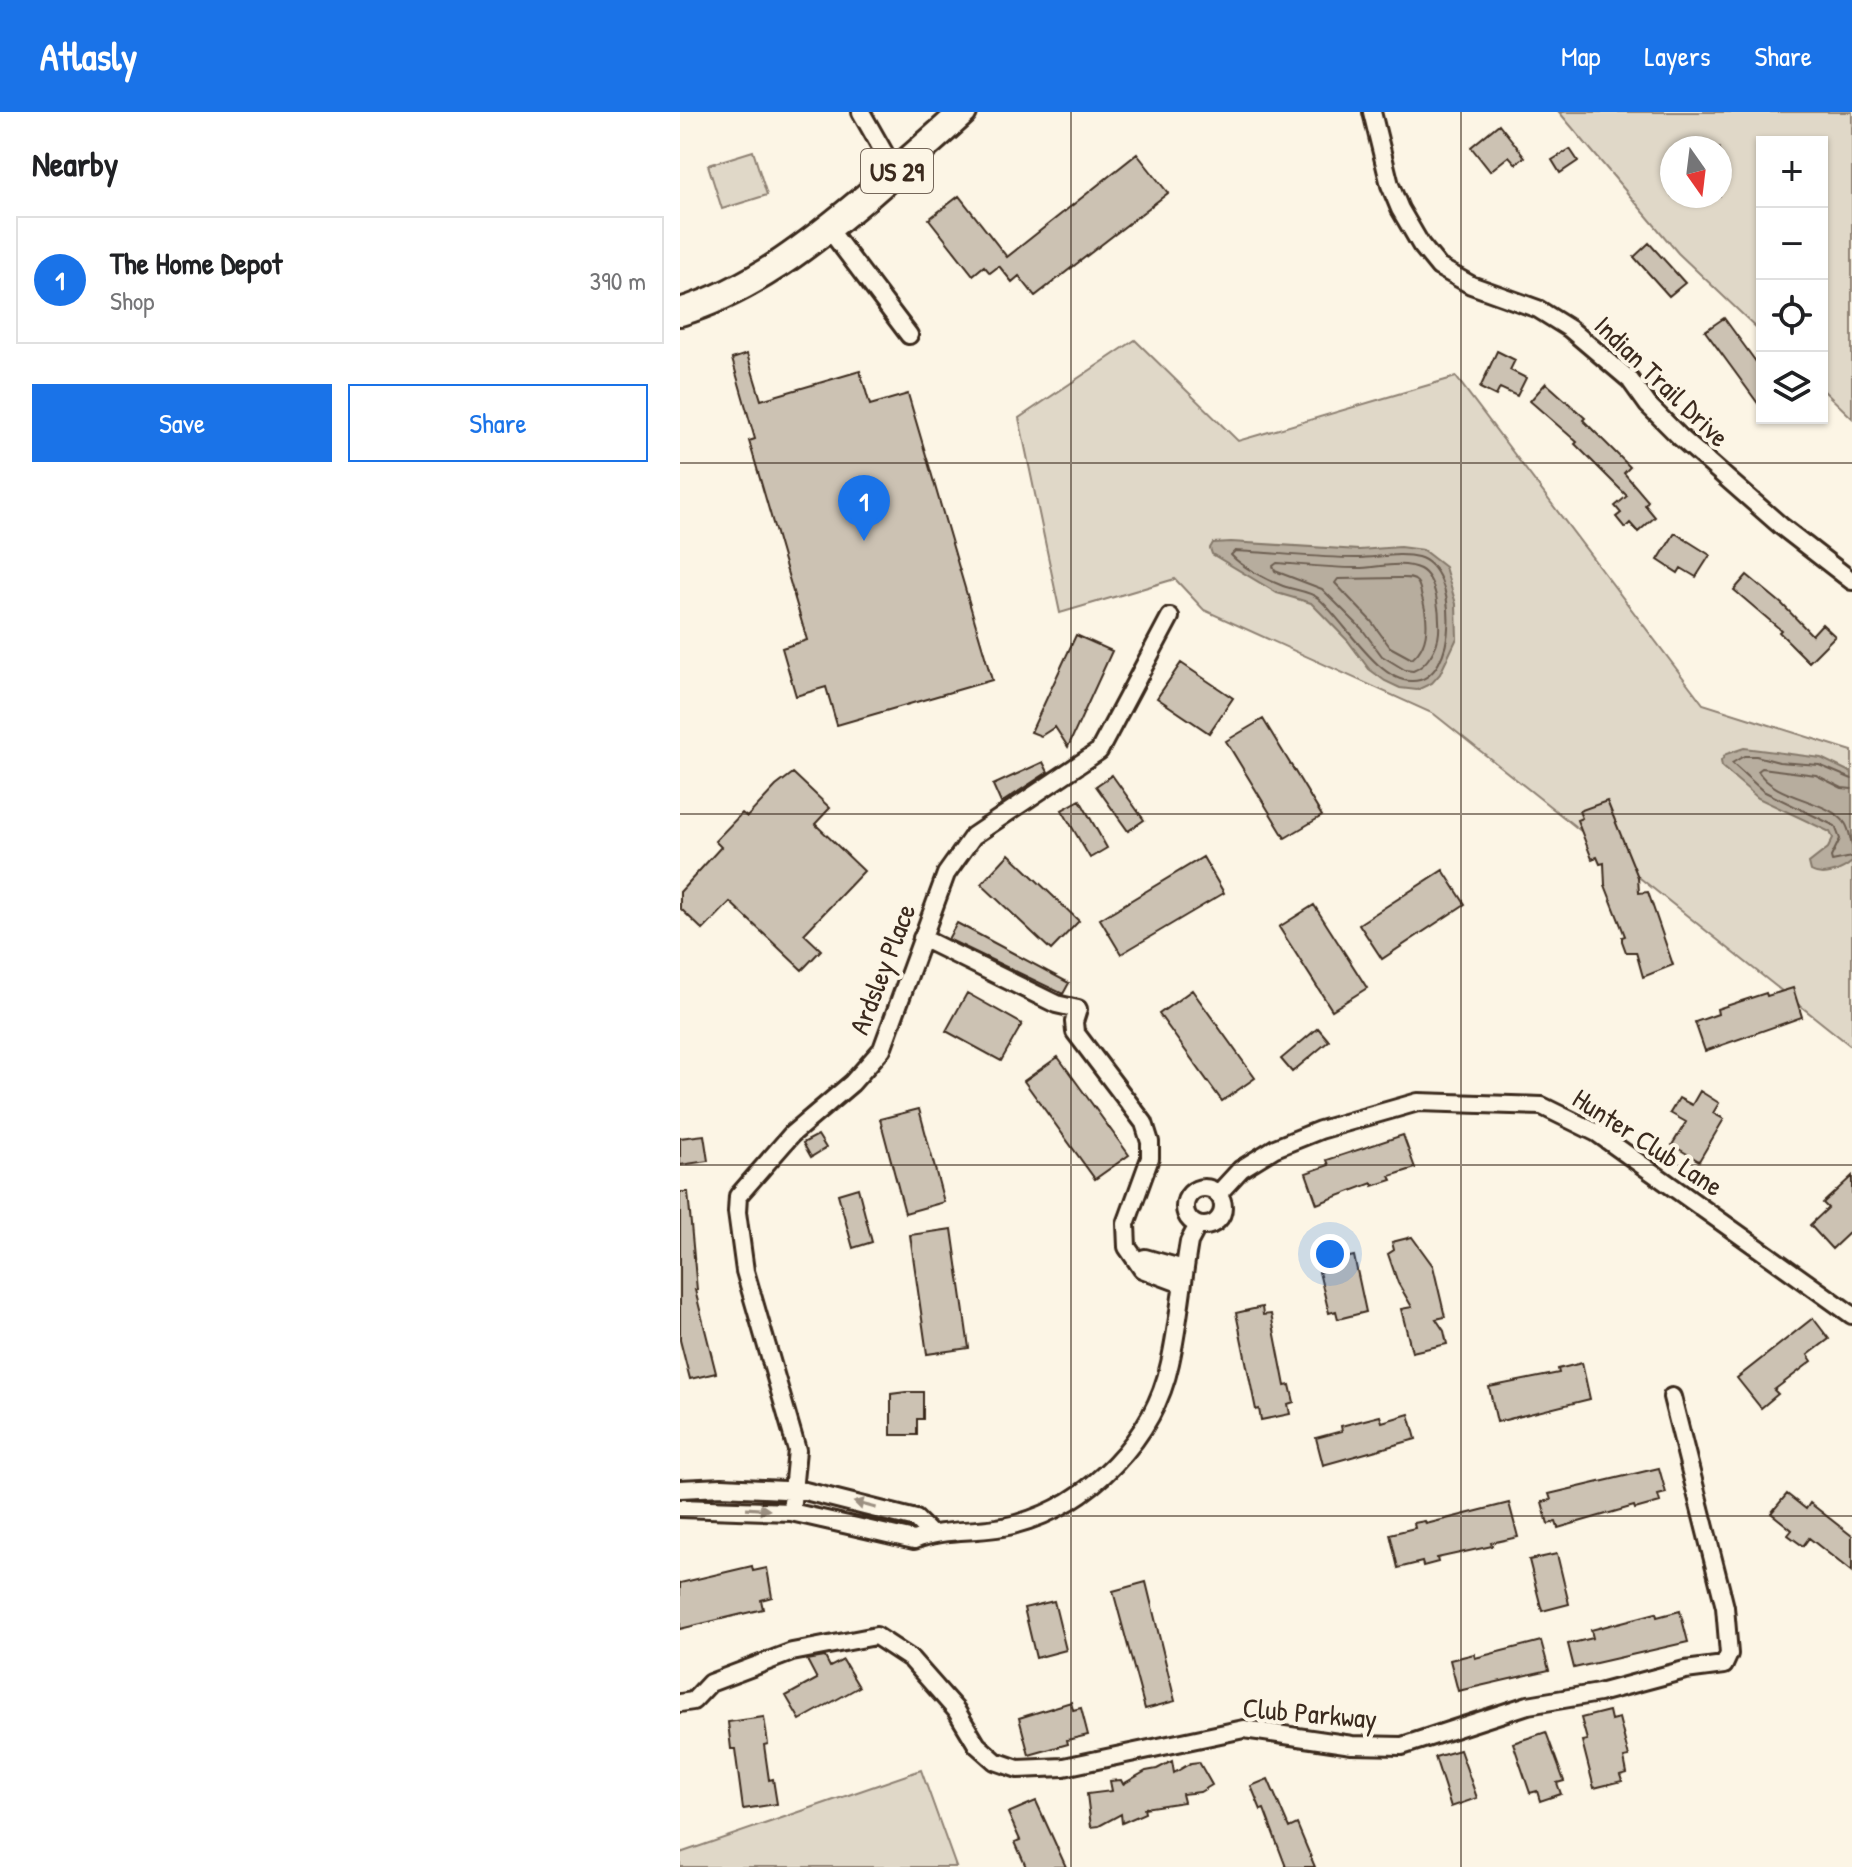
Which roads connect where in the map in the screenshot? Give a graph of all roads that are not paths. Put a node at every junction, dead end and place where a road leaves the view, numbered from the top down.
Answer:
1 (861, 112) edge
2 (963, 112) edge
3 (1372, 112) edge
4 (895, 172) junction
5 (829, 229) junction
6 (680, 312) edge
7 (909, 335) dead end
8 (1852, 581) edge
9 (1170, 617) dead end
10 (922, 938) junction
11 (1218, 1194) junction
12 (1198, 1225) junction
13 (1183, 1277) junction
14 (1852, 1315) edge
15 (1672, 1397) dead end
16 (680, 1489) edge
17 (793, 1489) junction
18 (680, 1508) edge
19 (791, 1512) junction
20 (930, 1533) junction
21 (680, 1703) edge

1 - 4 street
2 - 4 main road, US 29
3 - 8 street, Indian Trail Drive
4 - 5 main road, US 29
5 - 6 main road, US 29
5 - 7 street
9 - 10 street, Ardsley Place
10 - 13 street
10 - 17 street, Ardsley Place
11 - 12 street
11 - 12 street
11 - 14 street, Hunter Club Lane
12 - 13 street
13 - 20 street
15 - 21 street, Club Parkway
16 - 17 street
17 - 19 street, Ardsley Place
20 -> 17 street
18 -> 19 street
19 - 20 street

